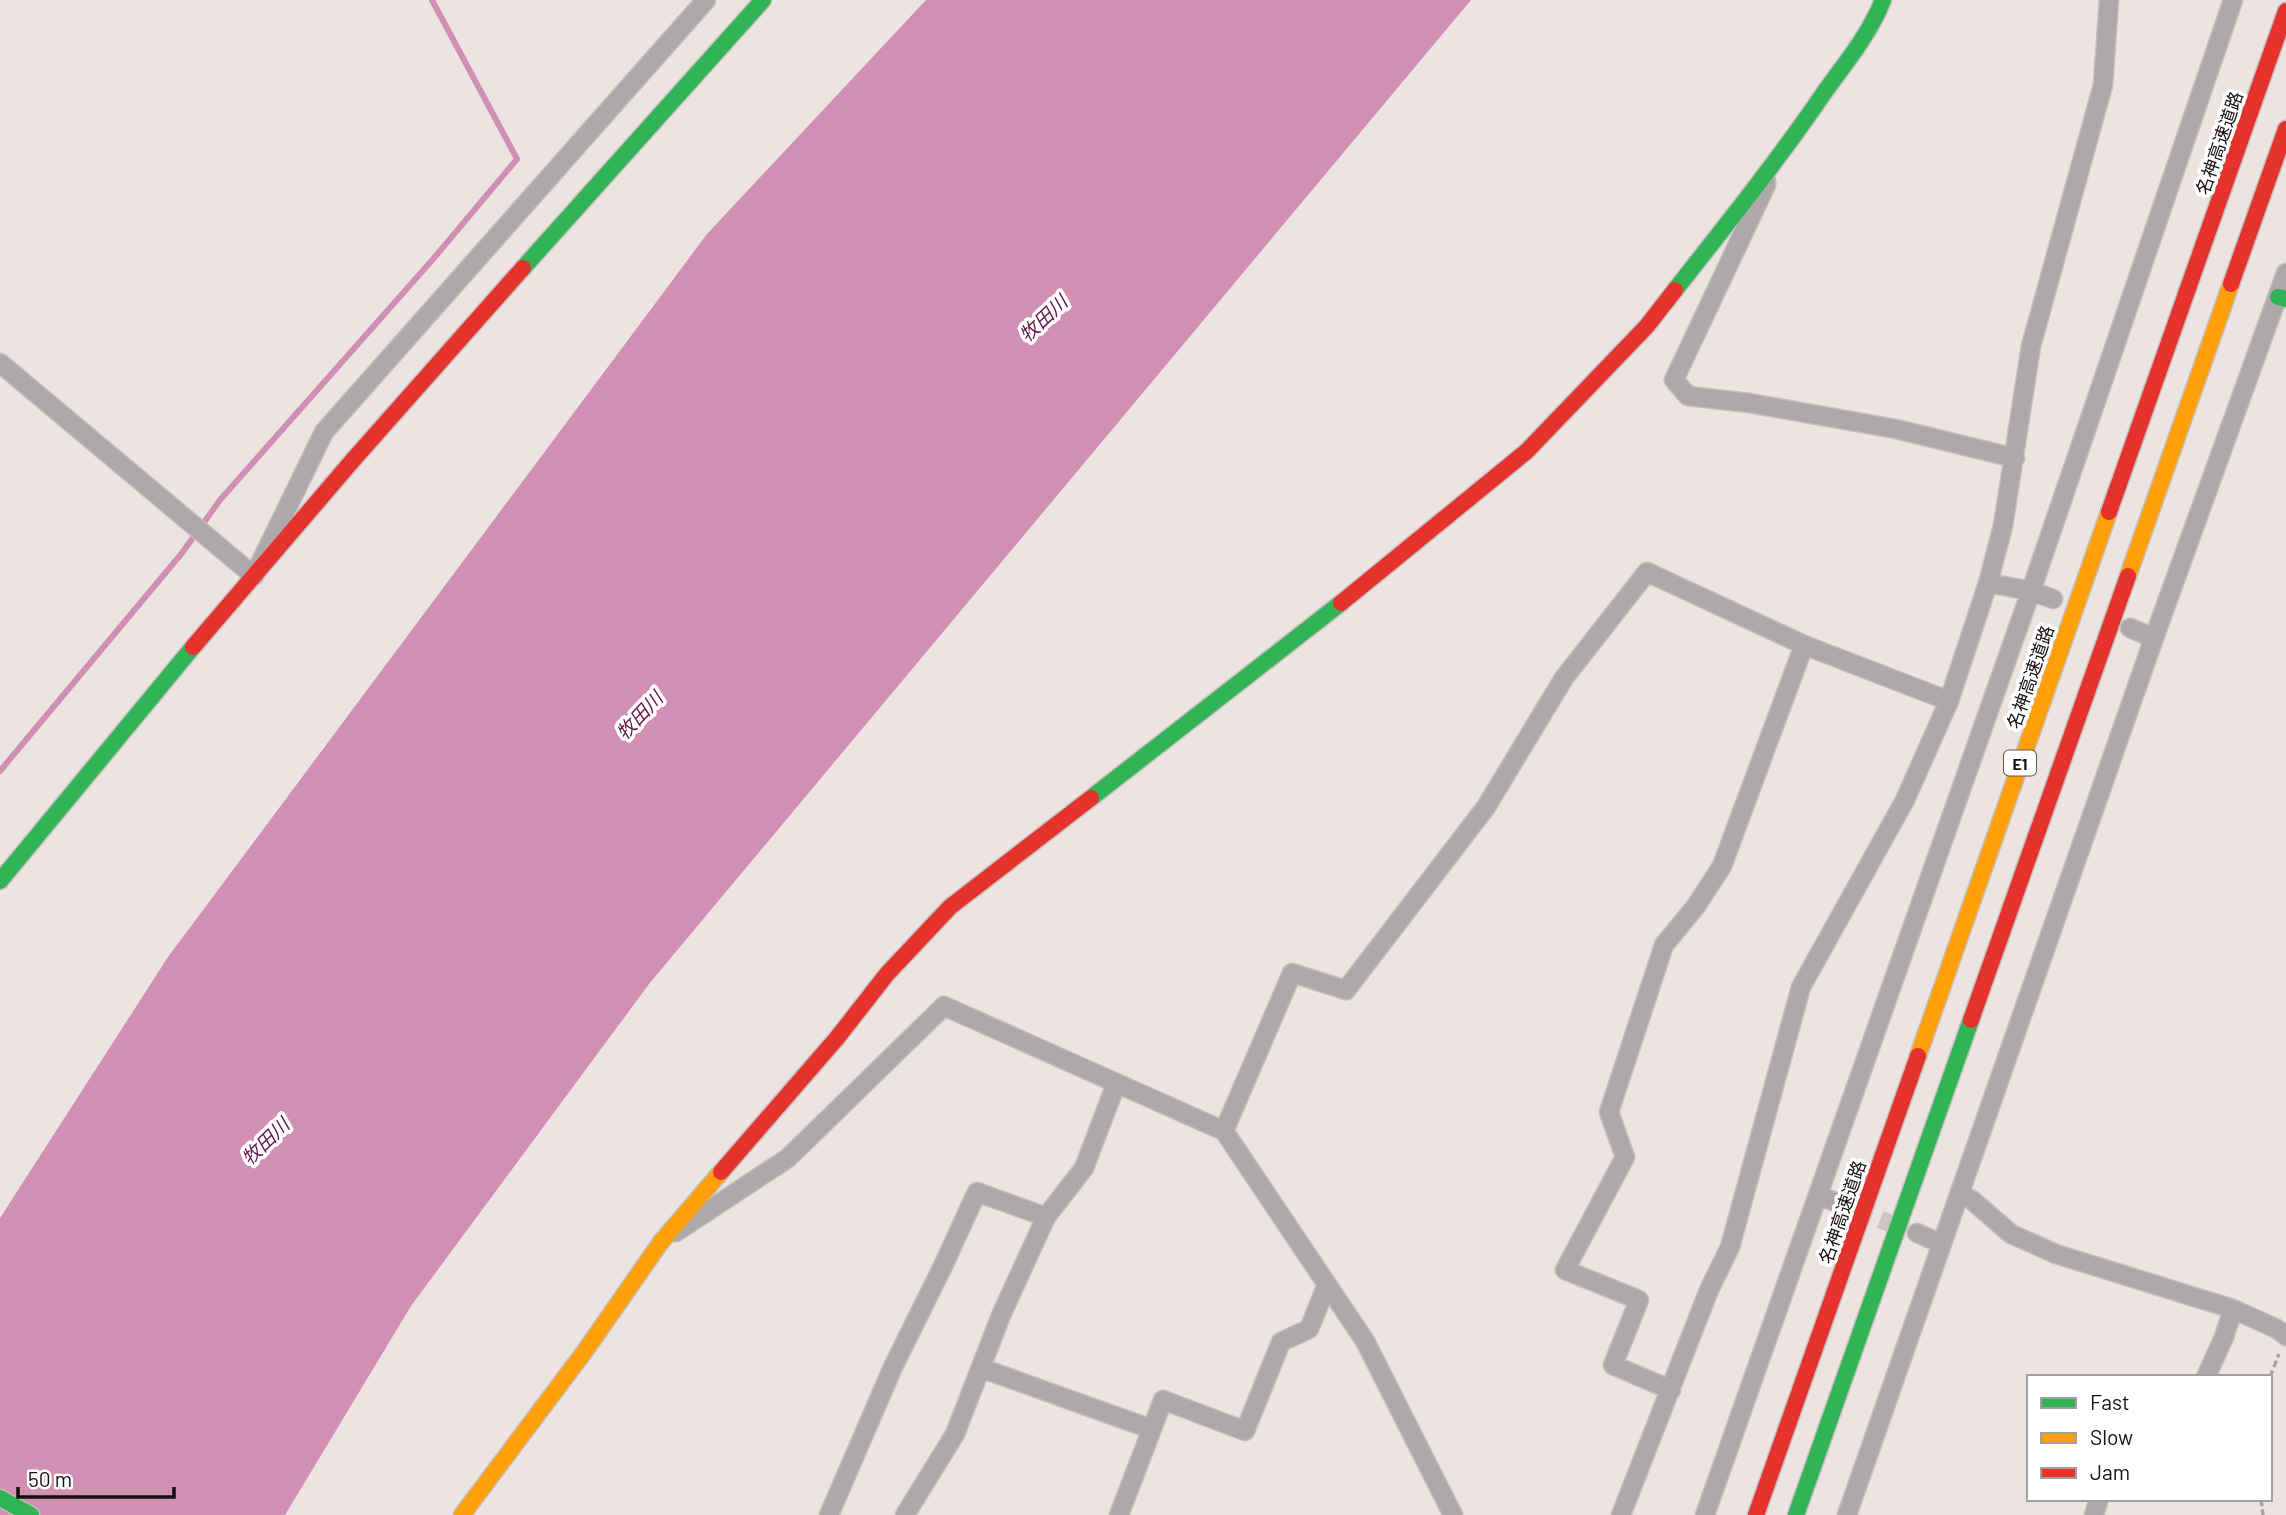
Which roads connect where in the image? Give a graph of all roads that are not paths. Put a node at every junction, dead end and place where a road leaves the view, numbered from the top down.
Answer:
1 (706, 0) edge
2 (764, 0) edge
3 (1883, 0) edge
4 (2109, 0) edge
5 (2233, 0) edge
6 (2286, 11) edge
7 (2286, 129) edge
8 (1765, 176) junction
9 (2286, 273) edge
10 (2282, 298) edge
11 (0, 363) edge
12 (2014, 458) junction
13 (254, 576) junction
14 (1988, 583) junction
15 (2031, 591) junction
16 (2053, 600) dead end
17 (2130, 628) dead end
18 (2154, 638) junction
19 (1804, 645) junction
20 (1949, 701) junction
21 (0, 881) edge
22 (1116, 1084) junction
23 (1224, 1131) junction
24 (1960, 1193) junction
25 (1818, 1195) junction
26 (1843, 1205) tunnel mouth
27 (1046, 1217) junction
28 (1917, 1233) tunnel mouth
29 (661, 1242) junction
30 (1942, 1244) junction
31 (1327, 1285) junction
32 (2233, 1309) junction
33 (2286, 1336) edge
34 (981, 1368) junction
35 (2207, 1375) edge
36 (1671, 1390) junction
37 (1151, 1430) junction
38 (0, 1498) edge
39 (31, 1515) edge
40 (462, 1515) edge
41 (829, 1515) edge
42 (905, 1515) edge
43 (1119, 1515) edge
44 (1452, 1515) edge
45 (1620, 1515) edge
46 (1705, 1515) edge
47 (1756, 1515) edge
48 (1796, 1515) edge
49 (1847, 1515) edge

1 - 13 street
2 - 13 main road
3 - 8 main road
4 - 12 street
5 - 15 street
6 - 47 main road, 名神高速道路 / E1
7 - 48 main road, E1
8 - 12 street
8 - 29 main road
9 - 10 street
10 - 18 street
11 - 13 street
12 - 14 street
13 - 21 main road
14 - 15 street
14 - 20 street
15 - 16 street
15 - 25 street
17 - 18 street
18 - 24 street
19 - 20 street
19 - 23 street
19 - 36 street
20 - 36 street
22 - 23 street
22 - 27 street
22 - 29 street
23 - 31 street
24 - 30 street
24 - 32 street
25 - 26 street
25 - 46 street
27 - 34 street
27 - 41 street
28 - 30 street
29 - 40 main road
30 - 49 street
31 - 37 street
31 - 44 street
32 - 33 street
32 - 35 street
34 - 37 street
34 - 42 street
36 - 45 street
37 - 43 street
38 - 39 main road

